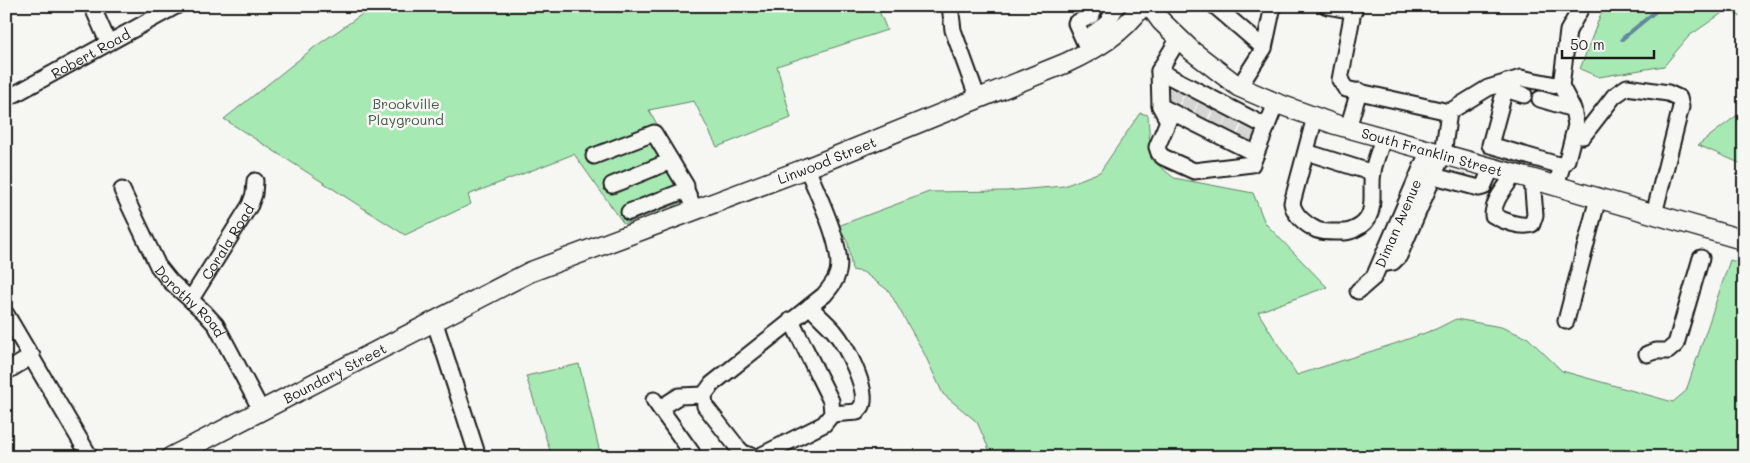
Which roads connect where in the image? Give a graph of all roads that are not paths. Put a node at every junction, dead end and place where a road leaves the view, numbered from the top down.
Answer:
1 (92, 6) edge
2 (176, 6) edge
3 (950, 6) edge
4 (1096, 6) edge
5 (1117, 6) edge
6 (1142, 6) edge
7 (1150, 6) edge
8 (1215, 6) edge
9 (1272, 6) edge
10 (1327, 6) edge
11 (1582, 6) edge
12 (1354, 8) edge
13 (1179, 38) junction
14 (108, 42) junction
15 (1086, 46) junction
16 (1264, 48) junction
17 (1160, 70) junction
18 (1506, 86) junction
19 (1561, 86) junction
20 (1239, 87) junction
21 (1359, 91) junction
22 (1524, 95) dead end
23 (1171, 98) junction
24 (6, 99) edge
25 (978, 99) junction
26 (1540, 100) dead end
27 (1189, 103) junction
28 (1276, 103) junction
29 (1573, 109) junction
30 (1203, 111) junction
31 (1449, 112) junction
32 (1315, 117) junction
33 (1218, 118) junction
34 (1232, 125) junction
35 (1267, 127) junction
36 (1348, 128) junction
37 (1246, 132) junction
38 (1574, 136) junction
39 (1383, 138) junction
40 (1306, 152) junction
41 (1436, 152) junction
42 (1256, 154) junction
43 (594, 156) dead end
44 (671, 162) junction
45 (1562, 166) junction
46 (807, 168) junction
47 (1492, 168) junction
48 (1372, 173) junction
49 (1434, 176) junction
50 (255, 181) dead end
51 (612, 185) dead end
52 (1556, 186) junction
53 (122, 190) dead end
54 (686, 190) junction
55 (1598, 198) junction
56 (696, 210) junction
57 (629, 212) dead end
58 (1654, 214) junction
59 (1744, 240) edge
60 (1701, 258) dead end
61 (1380, 264) junction
62 (498, 288) joint
63 (1358, 291) dead end
64 (191, 299) junction
65 (810, 306) junction
66 (6, 314) edge
67 (434, 320) junction
68 (791, 320) junction
69 (1566, 321) dead end
70 (1647, 354) dead end
71 (32, 356) junction
72 (6, 372) edge
73 (704, 395) junction
74 (261, 410) junction
75 (832, 414) junction
76 (692, 452) dead end
77 (775, 454) edge
78 (750, 456) edge
79 (90, 457) edge
80 (171, 457) edge
81 (478, 457) edge

1 - 14 street
2 - 14 street, Robert Road
3 - 25 street
4 - 15 street
5 - 15 street
6 - 15 main road, Linwood Street
7 - 13 main road, South Franklin Street
8 - 16 street
9 - 16 street
10 - 12 street
11 - 19 street
12 - 21 street
13 - 17 street
13 - 20 main road, South Franklin Street
14 - 24 street, Robert Road
15 - 25 main road, Linwood Street
16 - 20 street
17 - 23 street
17 - 23 street
18 - 19 street
18 - 22 street
18 - 31 street
18 - 45 street
19 - 29 street
20 - 28 main road, South Franklin Street
21 - 31 street
21 - 36 street
23 - 27 street
23 - 27 street
23 - 42 street
25 - 46 main road, Linwood Street
26 - 29 street
27 - 30 street
27 - 30 street
28 - 32 main road, South Franklin Street
28 - 35 street
29 - 38 street
30 - 33 street
30 - 33 street
31 - 41 street
32 - 36 main road, South Franklin Street
32 - 40 street
33 - 34 street
33 - 34 street
34 - 37 street
34 - 37 street
35 - 37 street
35 - 42 street
36 - 39 main road, South Franklin Street
37 - 42 street
38 - 45 street
38 - 58 street
39 - 41 main road, South Franklin Street
39 - 48 street
40 - 48 street
40 - 48 street
41 - 47 main road, South Franklin Street
41 - 49 street
41 - 61 street, Diman Avenue
43 - 44 street
44 - 51 street
44 - 54 street
45 - 52 street
46 - 56 main road, Linwood Street
46 - 65 street
47 - 49 street
47 - 52 main road, South Franklin Street
49 - 61 street
50 - 64 street, Corala Road
52 - 55 main road, South Franklin Street
53 - 64 street, Dorothy Road
54 - 56 street
54 - 57 street
55 - 58 main road, South Franklin Street
55 - 69 street
56 - 62 main road, Linwood Street
58 - 59 main road, South Franklin Street
60 - 70 street
61 - 63 street, Diman Avenue
62 - 67 main road, Boundary Street
64 - 74 street, Dorothy Road
65 - 68 street
65 - 75 street
66 - 71 street
67 - 74 main road, Boundary Street
67 - 81 street
68 - 73 street
68 - 75 street
71 - 72 street
71 - 79 street
73 - 76 street
73 - 78 street
74 - 80 main road, Boundary Street
75 - 77 street
77 - 78 street

